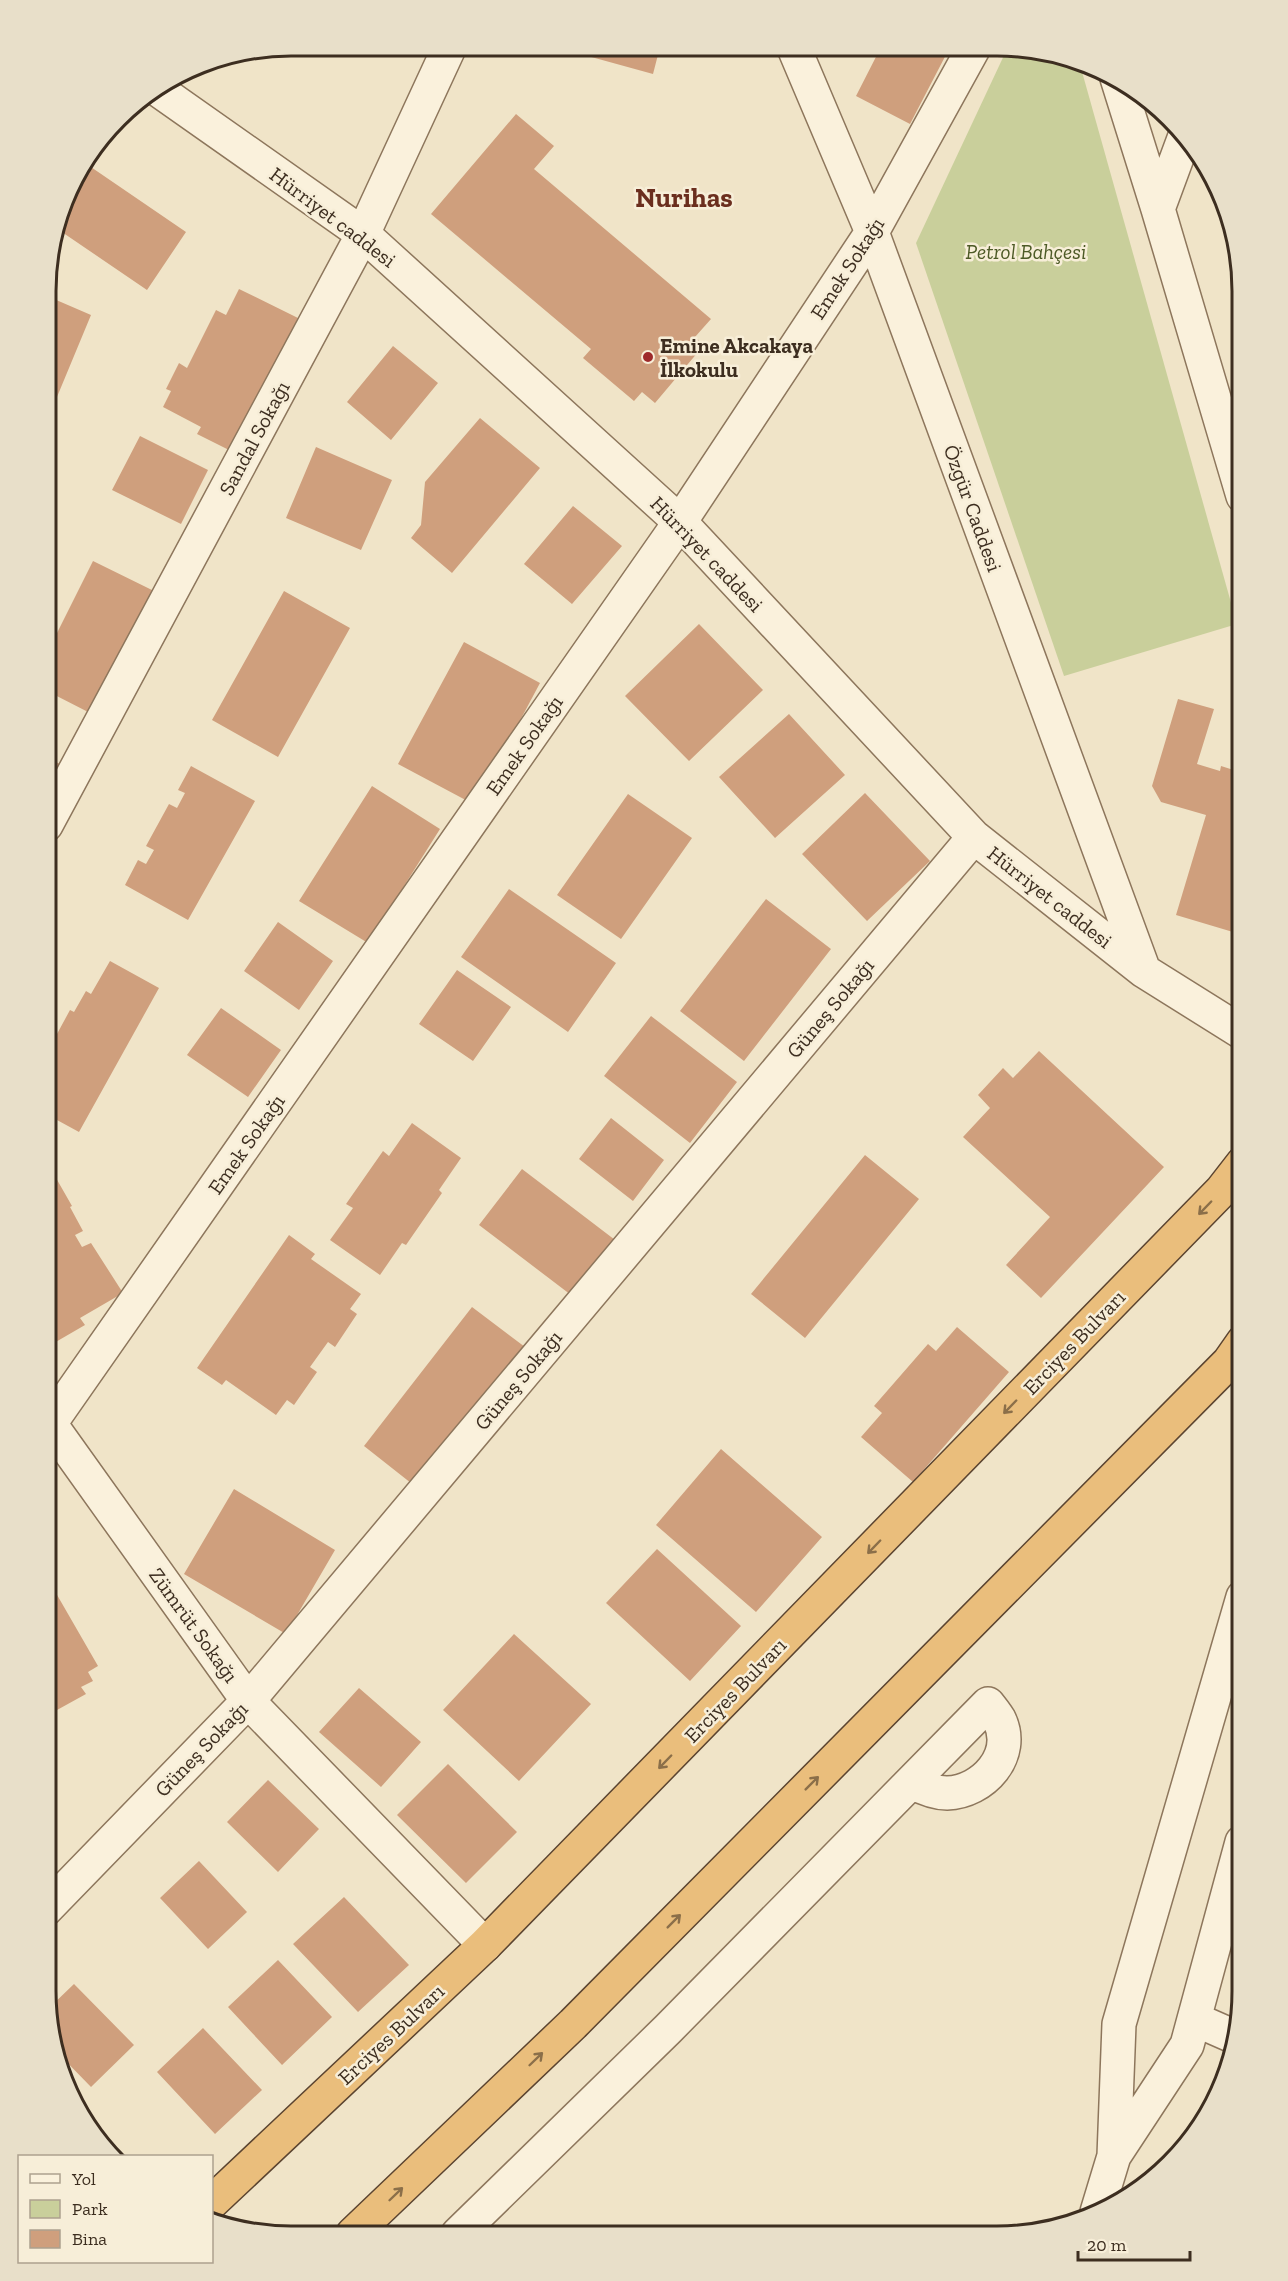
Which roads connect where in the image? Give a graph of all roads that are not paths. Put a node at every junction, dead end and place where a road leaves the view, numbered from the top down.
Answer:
1 (445, 56) edge
2 (797, 56) edge
3 (968, 56) edge
4 (1121, 91) edge
5 (164, 93) edge
6 (1182, 145) edge
7 (1158, 209) junction
8 (872, 232) junction
9 (363, 234) junction
10 (1232, 459) edge
11 (680, 522) junction
12 (56, 806) edge
13 (974, 837) junction
14 (1144, 971) junction
15 (1232, 1026) edge
16 (1232, 1177) edge
17 (1232, 1358) edge
18 (56, 1410) edge
19 (56, 1432) edge
20 (1232, 1635) edge
21 (248, 1701) junction
22 (912, 1782) dead end
23 (1232, 1879) edge
24 (56, 1899) edge
25 (485, 1945) junction
26 (1194, 2019) junction
27 (1228, 2034) edge
28 (1114, 2156) junction
29 (213, 2201) edge
30 (1100, 2201) edge
31 (361, 2226) edge
32 (466, 2226) edge

1 - 9 street, Sandal Sokağı
2 - 8 street, Özgür Caddesi
3 - 8 street, Emek Sokağı
4 - 7 street
5 - 9 street, Hürriyet caddesi
6 - 7 street
7 - 10 street
8 - 11 street, Emek Sokağı
8 - 14 street, Özgür Caddesi
9 - 11 street, Hürriyet caddesi
9 - 12 street, Sandal Sokağı
11 - 13 street, Hürriyet caddesi
11 - 18 street, Emek Sokağı
13 - 14 street, Hürriyet caddesi
13 - 21 street, Güneş Sokağı
14 - 15 street, Hürriyet caddesi
16 -> 25 highway, Erciyes Bulvarı
31 -> 17 highway
19 - 21 street, Zümrüt Sokağı
20 - 28 street
21 - 24 street, Güneş Sokağı
21 - 25 street, Zümrüt Sokağı
22 - 32 street
23 - 26 street
25 - 29 highway, Erciyes Bulvarı
26 - 27 street
26 - 28 street
28 - 30 street

